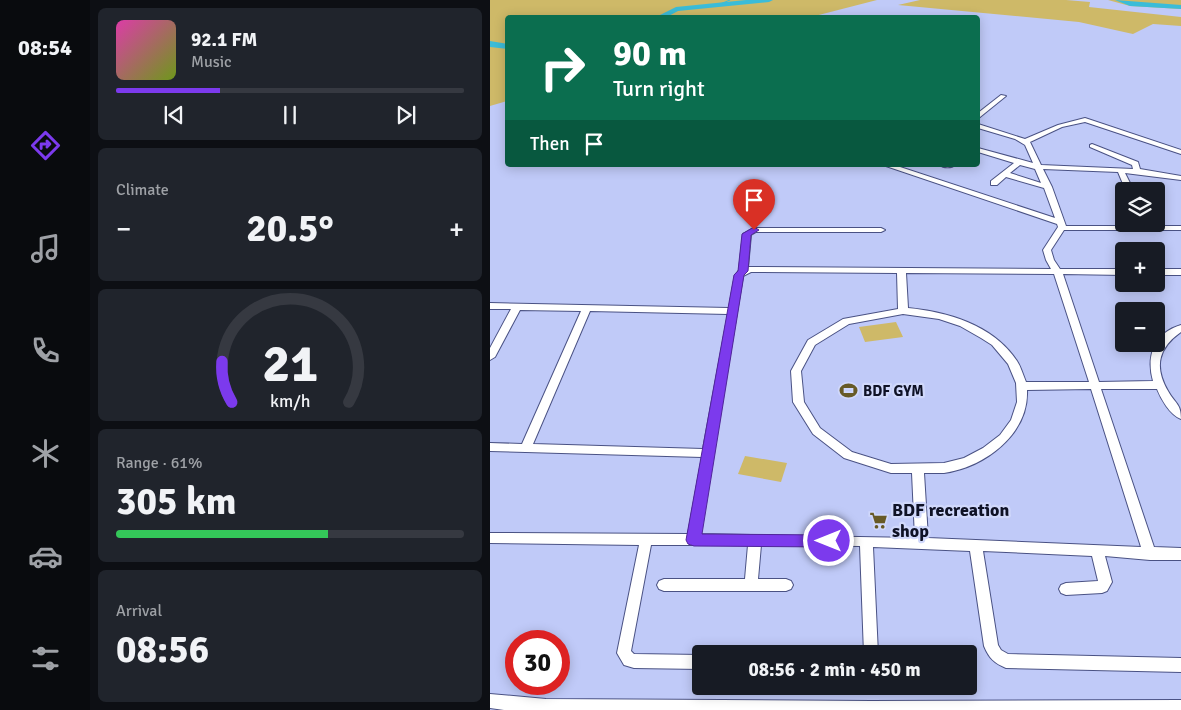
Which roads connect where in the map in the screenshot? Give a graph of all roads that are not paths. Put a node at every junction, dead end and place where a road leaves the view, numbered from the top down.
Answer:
1 (1003, 96) dead end
2 (980, 114) edge
3 (980, 127) edge
4 (1025, 142) junction
5 (1092, 146) dead end
6 (980, 151) edge
7 (1181, 152) edge
8 (1019, 162) junction
9 (893, 167) edge
10 (1037, 167) junction
11 (1121, 171) junction
12 (1137, 171) junction
13 (1005, 174) junction
14 (1181, 178) edge
15 (1126, 182) edge
16 (994, 184) dead end
17 (1048, 187) junction
18 (1061, 225) junction
19 (1181, 228) edge
20 (881, 230) dead end
21 (902, 270) junction
22 (742, 271) junction
23 (1058, 272) junction
24 (1115, 272) edge
25 (1165, 272) edge
26 (1181, 272) edge
27 (490, 306) edge
28 (518, 307) junction
29 (587, 308) junction
30 (733, 311) junction
31 (904, 311) junction
32 (1181, 328) edge
33 (490, 357) edge
34 (1159, 385) junction
35 (1022, 386) junction
36 (1096, 386) junction
37 (1181, 415) edge
38 (490, 447) edge
39 (526, 447) junction
40 (708, 453) junction
41 (918, 471) junction
42 (490, 538) edge
43 (646, 540) junction
44 (694, 540) junction
45 (755, 540) junction
46 (866, 541) junction
47 (922, 543) junction
48 (976, 545) junction
49 (1097, 550) junction
50 (1150, 554) junction
51 (1181, 554) edge
52 (664, 585) dead end
53 (751, 585) junction
54 (786, 585) dead end
55 (1066, 589) dead end
56 (871, 645) edge
57 (692, 662) edge
58 (1181, 665) edge
59 (490, 701) edge
60 (1181, 708) edge

1 - 2 street
3 - 4 street
4 - 7 street
4 - 10 street
5 - 12 street
6 - 8 street
8 - 10 street
8 - 13 street
9 - 18 street
10 - 11 street
10 - 17 street
11 - 12 street
11 - 15 street
12 - 14 street
13 - 16 street
13 - 17 street
17 - 18 street
18 - 19 street
18 - 23 street
20 - 22 street
21 - 22 street
21 - 23 street
21 - 31 street
22 - 30 street
23 - 24 street
23 - 36 street
25 - 26 street
27 - 28 street
28 - 29 street
28 - 33 street
29 - 30 street
29 - 39 street
30 - 40 street
31 - 35 street
31 - 41 street
32 - 34 street
34 - 36 street
34 - 37 street
35 - 36 street
35 - 41 street
36 - 50 street
38 - 39 street
39 - 40 street
40 - 44 street
41 - 47 street
42 - 43 street
43 - 44 street
43 - 57 street
44 - 45 street
45 - 46 street
45 - 53 street
46 - 47 street
46 - 56 street
47 - 48 street
48 - 49 street
48 - 58 street
49 - 50 street
49 - 55 street
50 - 51 street
52 - 53 street
53 - 54 street
59 - 60 street

